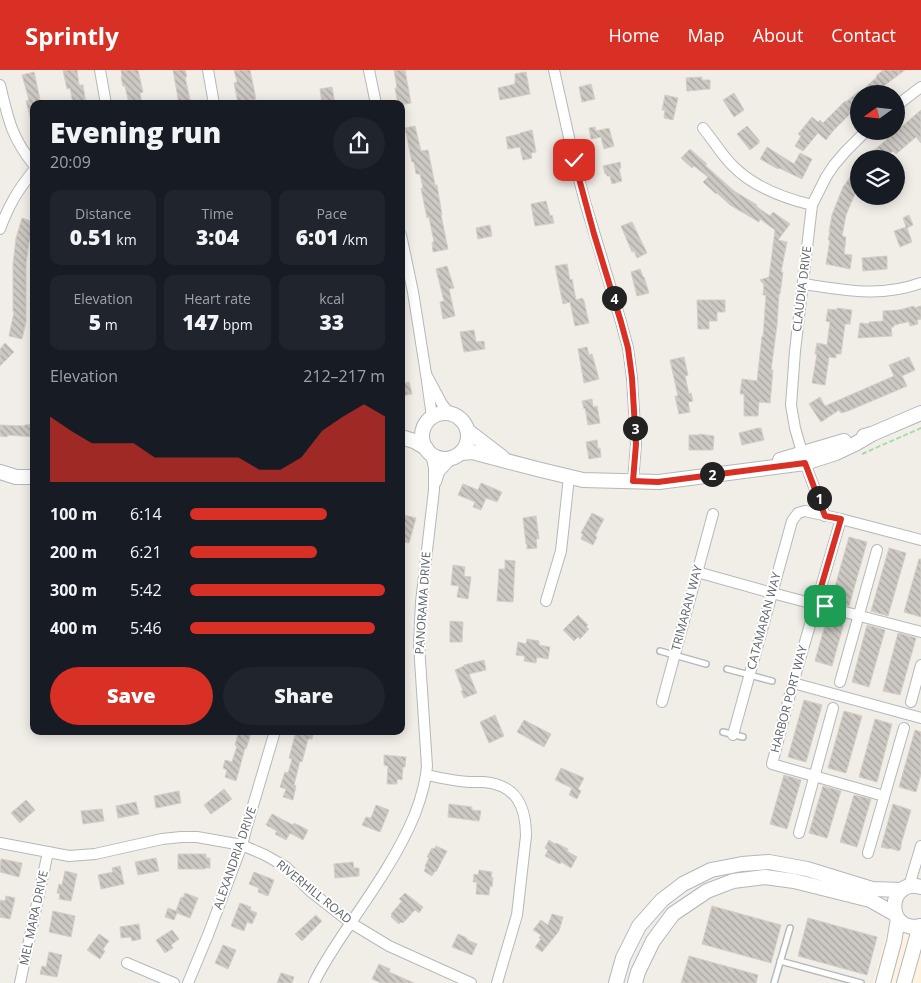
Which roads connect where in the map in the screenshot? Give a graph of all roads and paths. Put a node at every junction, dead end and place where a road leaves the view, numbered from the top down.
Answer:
1 (100, 70) edge
2 (208, 70) edge
3 (369, 70) edge
4 (554, 70) edge
5 (0, 85) edge
6 (921, 86) edge
7 (905, 99) edge
8 (105, 100) edge
9 (213, 100) edge
10 (375, 100) edge
11 (703, 128) dead end
12 (856, 140) edge
13 (30, 160) edge
14 (30, 175) edge
15 (812, 205) junction
16 (0, 229) edge
17 (405, 254) edge
18 (921, 283) edge
19 (803, 284) junction
20 (426, 374) junction
21 (449, 413) junction
22 (921, 413) edge
23 (428, 422) junction
24 (405, 430) edge
25 (468, 432) junction
26 (405, 438) edge
27 (429, 451) junction
28 (457, 455) junction
29 (803, 458) junction
30 (507, 461) junction
31 (30, 467) edge
32 (0, 471) edge
33 (30, 477) edge
34 (569, 478) junction
35 (633, 481) junction
36 (434, 490) junction
37 (713, 514) dead end
38 (825, 516) junction
39 (841, 519) junction
40 (921, 540) edge
41 (877, 550) dead end
42 (697, 572) junction
43 (772, 593) junction
44 (546, 601) dead end
45 (816, 604) junction
46 (858, 615) junction
47 (921, 632) edge
48 (660, 651) dead end
49 (674, 655) junction
50 (706, 664) dead end
51 (921, 666) edge
52 (727, 669) dead end
53 (750, 675) junction
54 (772, 681) dead end
55 (840, 682) dead end
56 (793, 683) junction
57 (662, 702) dead end
58 (911, 702) dead end
59 (833, 708) dead end
60 (921, 718) edge
61 (904, 728) dead end
62 (274, 735) edge
63 (733, 735) dead end
64 (426, 776) junction
65 (814, 776) junction
66 (884, 796) junction
67 (799, 833) dead end
68 (0, 843) edge
69 (242, 845) junction
70 (921, 846) edge
71 (48, 852) junction
72 (868, 853) dead end
73 (910, 888) edge
74 (897, 916) junction
75 (351, 923) junction
76 (920, 926) edge
77 (790, 928) dead end
78 (645, 958) junction
79 (780, 961) junction
80 (127, 963) dead end
81 (20, 983) edge
82 (174, 983) edge
83 (188, 983) edge
84 (314, 983) edge
85 (471, 983) edge
86 (497, 983) edge
87 (616, 983) edge
88 (635, 983) edge
89 (643, 983) edge
90 (774, 983) edge
91 (862, 983) edge
92 (883, 983) edge
93 (904, 983) edge

1 - 8 street
2 - 9 street
3 - 10 street
4 - 35 street
5 - 13 street
6 - 7 street
11 - 15 street
12 - 15 street, CLAUDIA DRIVE
14 - 16 street
15 - 19 street, CLAUDIA DRIVE
17 - 20 street
18 - 19 street
19 - 29 street, CLAUDIA DRIVE
20 - 21 street
20 - 23 street
21 - 23 main road
21 - 25 main road
22 - 29 main road
23 - 24 main road
23 - 27 main road
25 - 28 main road
25 - 30 main road
26 - 27 main road
27 - 28 main road
27 - 36 street, PANORAMA DRIVE
28 - 30 main road
28 - 36 street, PANORAMA DRIVE
29 - 35 main road
29 - 38 street, CLAUDIA DRIVE
30 - 34 main road
31 - 32 main road
32 - 33 main road
34 - 35 main road
34 - 44 street
36 - 64 street, PANORAMA DRIVE
37 - 42 street, TRIMARAN WAY
38 - 39 street
38 - 43 street, CATAMARAN WAY
39 - 40 street
39 - 45 street, HARBOR PORT WAY
41 - 46 street
42 - 43 street
42 - 49 street, TRIMARAN WAY
43 - 45 street
43 - 53 street, CATAMARAN WAY
45 - 46 street
45 - 56 street, HARBOR PORT WAY
46 - 47 street
46 - 55 street
48 - 49 lane
49 - 50 lane
49 - 57 street, TRIMARAN WAY
51 - 58 street
52 - 53 lane
53 - 54 lane
53 - 63 street, CATAMARAN WAY
56 - 60 street
56 - 65 street, HARBOR PORT WAY
59 - 65 street
61 - 66 street
62 - 69 street, ALEXANDRIA DRIVE
64 - 75 street, PANORAMA DRIVE
64 - 86 street
65 - 66 street
65 - 67 street
66 - 72 street
68 - 71 street, RIVERHILL ROAD
69 - 71 street, RIVERHILL ROAD
69 - 75 street, RIVERHILL ROAD
69 - 83 street, ALEXANDRIA DRIVE
70 - 73 street
71 - 81 street, MEL MARA DRIVE
73 - 74 main road
73 - 87 main road
74 - 76 main road
74 - 78 main road
74 - 92 main road
75 - 84 street, PANORAMA DRIVE
75 - 85 street, RIVERHILL ROAD
76 - 93 main road
77 - 79 lane
78 - 88 main road
78 - 89 main road
79 - 90 lane
79 - 91 lane
80 - 82 street

